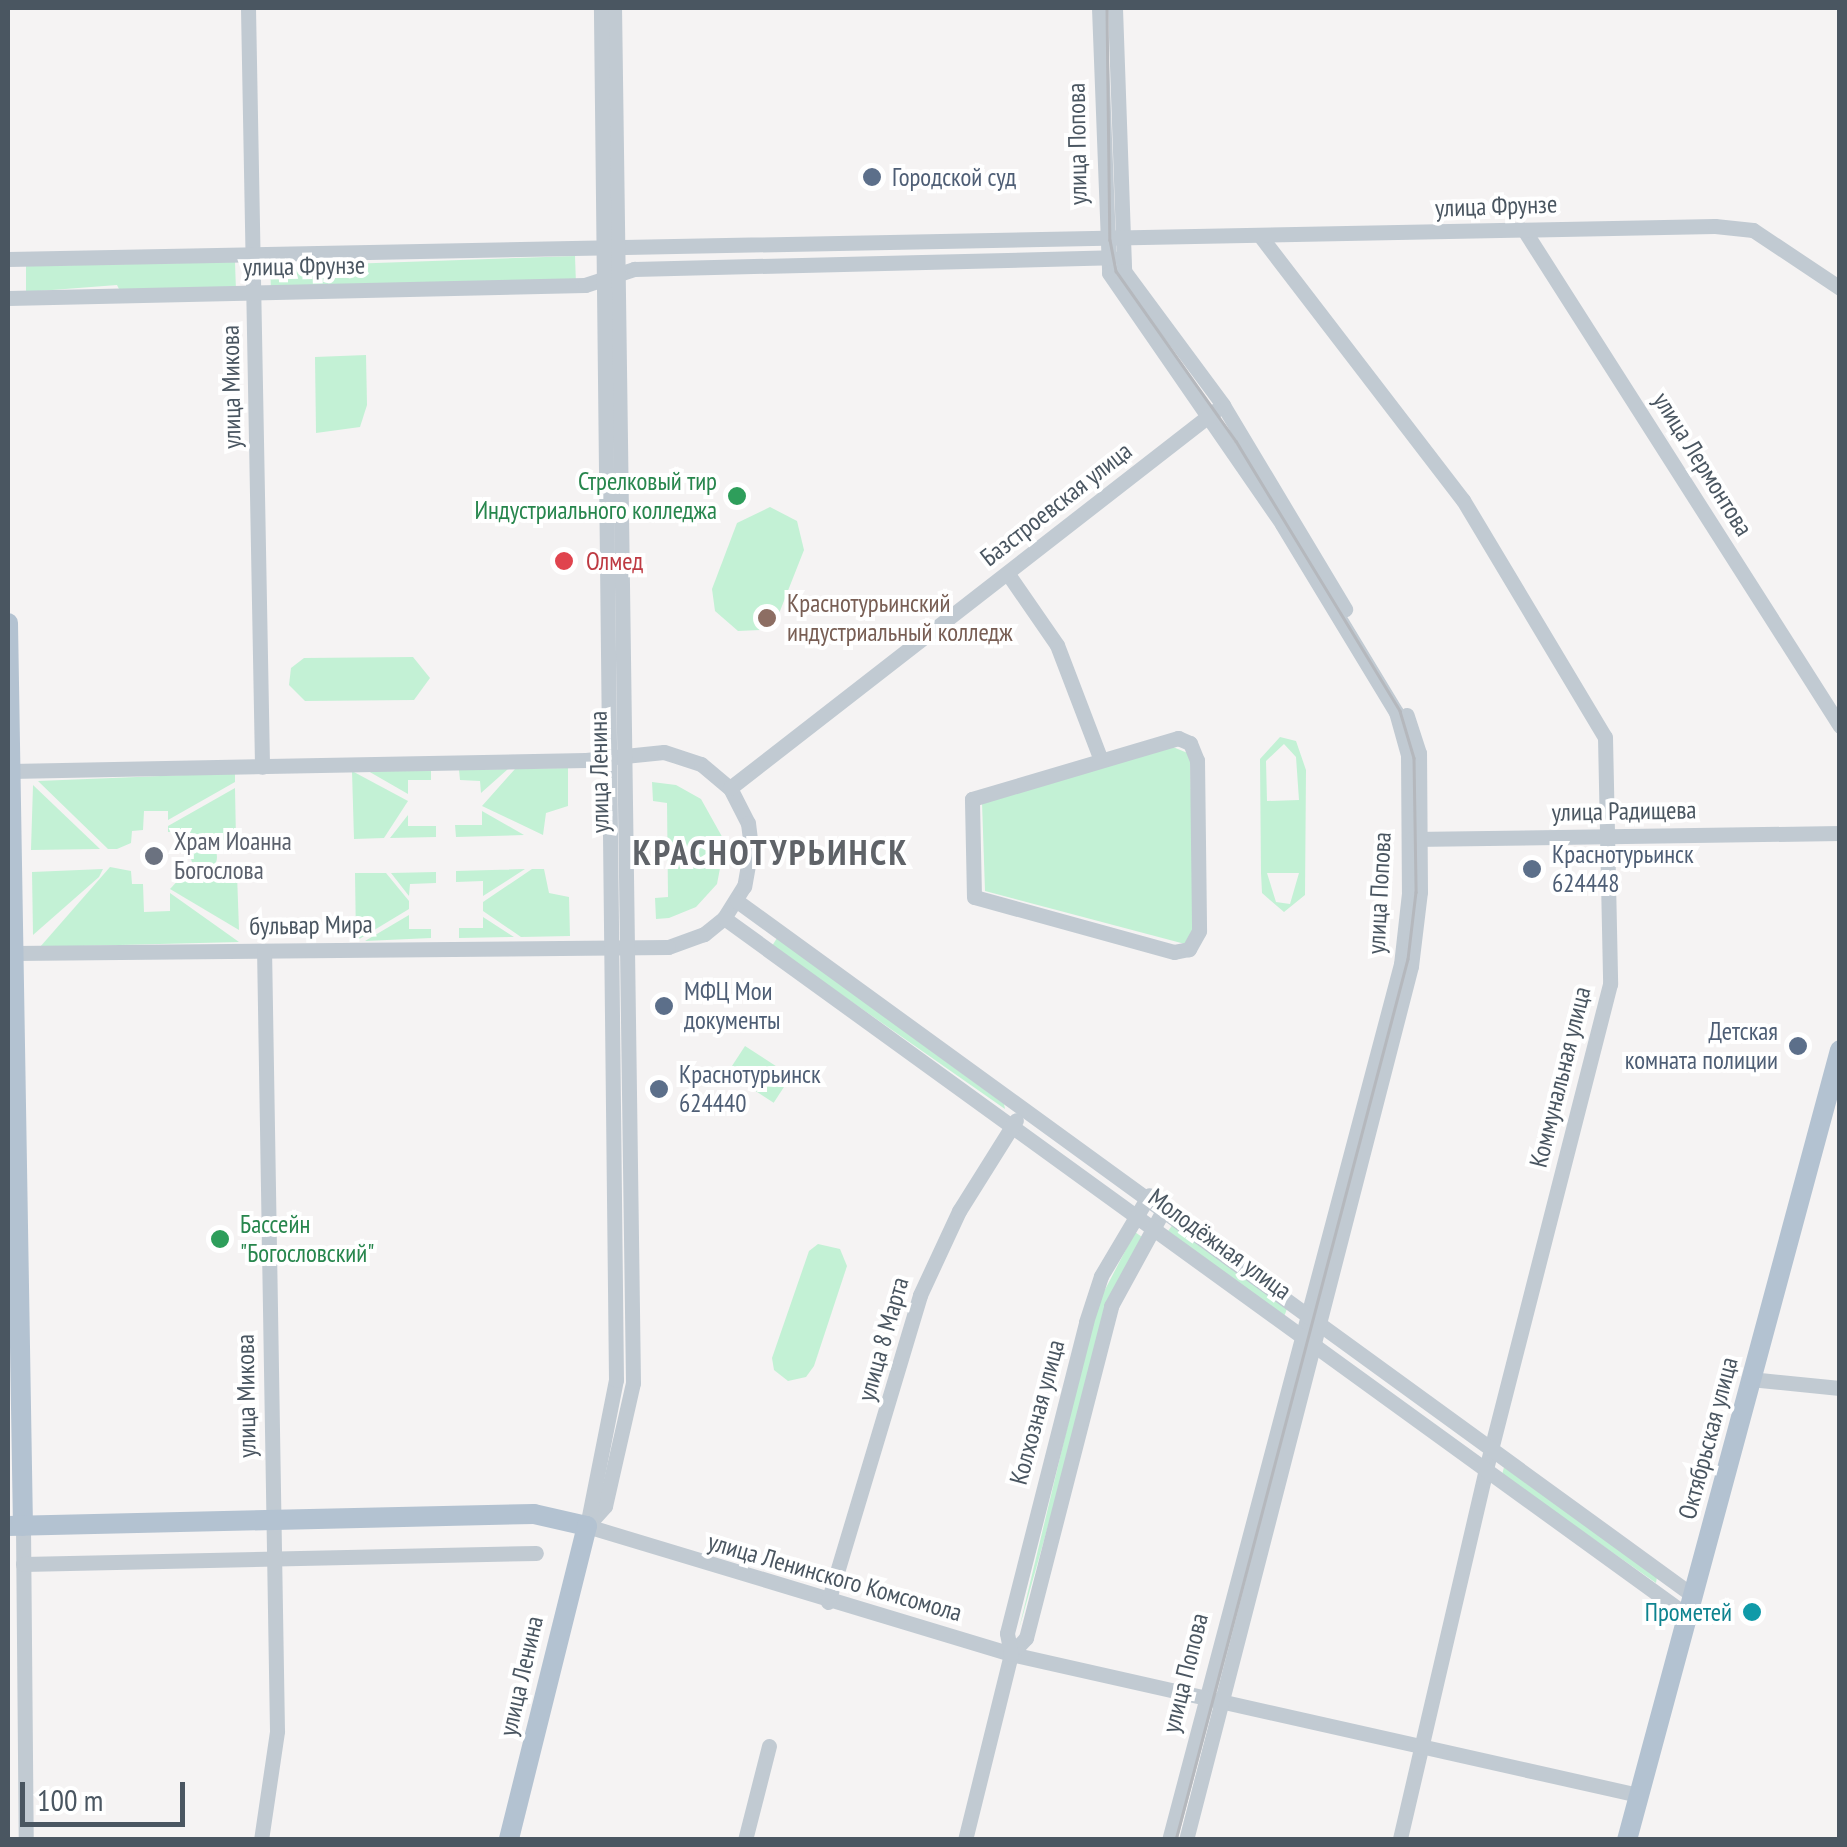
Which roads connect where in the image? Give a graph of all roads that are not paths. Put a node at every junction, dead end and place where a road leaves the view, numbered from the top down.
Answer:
1 (248, 8) edge
2 (600, 8) edge
3 (614, 8) edge
4 (1100, 8) edge
5 (1114, 8) edge
6 (1524, 230) junction
7 (1261, 237) junction
8 (1116, 247) junction
9 (610, 249) junction
10 (253, 255) junction
11 (8, 259) edge
12 (610, 279) junction
13 (1840, 288) edge
14 (254, 292) junction
15 (8, 298) edge
16 (1224, 405) junction
17 (1210, 415) junction
18 (1008, 574) junction
19 (8, 624) edge
20 (1840, 726) edge
21 (616, 757) junction
22 (1101, 760) junction
23 (262, 766) junction
24 (18, 771) edge
25 (730, 788) junction
26 (9, 820) edge
27 (1840, 833) edge
28 (1607, 836) junction
29 (1414, 839) junction
30 (10, 901) edge
31 (737, 901) junction
32 (724, 918) junction
33 (619, 946) junction
34 (264, 951) junction
35 (13, 953) junction
36 (1840, 1050) edge
37 (1024, 1106) junction
38 (1013, 1126) junction
39 (1149, 1195) junction
40 (1165, 1207) junction
41 (1137, 1216) junction
42 (1152, 1227) junction
43 (1311, 1313) junction
44 (1305, 1336) junction
45 (1750, 1378) junction
46 (1840, 1388) edge
47 (1492, 1446) junction
48 (1486, 1469) junction
49 (274, 1523) junction
50 (15, 1526) edge
51 (587, 1526) junction
52 (536, 1553) dead end
53 (274, 1558) junction
54 (23, 1564) junction
55 (828, 1602) junction
56 (1688, 1604) junction
57 (1010, 1654) junction
58 (1211, 1699) junction
59 (770, 1746) dead end
60 (1423, 1748) junction
61 (1638, 1795) junction
62 (26, 1840) edge
63 (261, 1840) edge
64 (509, 1840) edge
65 (745, 1840) edge
66 (965, 1840) edge
67 (1169, 1840) edge
68 (1186, 1840) edge
69 (1400, 1840) edge
70 (1627, 1840) edge

1 - 10 street, улица Микова
2 - 9 street, улица Ленина
3 - 9 street, улица Ленина
4 - 8 street, улица Попова
5 - 8 street, улица Попова
6 - 7 street, улица Фрунзе
6 - 13 street, улица Фрунзе
6 - 20 street, улица Лермонтова
7 - 8 street, улица Фрунзе
7 - 28 street, Коммунальная улица
8 - 9 street, улица Фрунзе
8 - 12 street, улица Фрунзе
8 - 16 street, улица Попова
8 - 17 street, улица Попова
9 - 10 street, улица Фрунзе
9 - 12 street, улица Ленина
10 - 11 street, улица Фрунзе
10 - 14 street, улица Микова
12 - 14 street, улица Фрунзе
12 - 21 street, улица Ленина
14 - 15 street, улица Фрунзе
14 - 23 street, улица Микова
16 - 17 street, Базстроевская улица
16 - 29 street, улица Попова
17 - 18 street, Базстроевская улица
17 - 29 street, улица Попова
18 - 22 street
18 - 25 street, Базстроевская улица
19 - 24 main road
21 - 23 street
21 - 25 street
21 - 33 street, улица Ленина
22 - 22 street
23 - 24 street
24 - 26 main road
25 - 31 street
26 - 30 main road
27 - 28 street, улица Радищева
28 - 29 street, улица Радищева
28 - 47 street, Коммунальная улица
29 - 43 street, улица Попова
30 - 35 main road
31 - 32 street
31 - 37 street, Молодёжная улица
32 - 33 street, бульвар Мира
32 - 38 street, Молодёжная улица
33 - 34 street, бульвар Мира
33 - 51 street, улица Ленина
34 - 35 street, бульвар Мира
34 - 49 street, улица Микова
35 - 50 main road
36 - 45 main road, Октябрьская улица
37 - 38 street, улица 8 Марта
37 - 39 street, Молодёжная улица
38 - 41 street, Молодёжная улица
38 - 55 street, улица 8 Марта
39 - 40 street, Молодёжная улица
39 - 41 street, Колхозная улица
40 - 42 street, Колхозная улица
40 - 43 street, Молодёжная улица
41 - 42 street, Молодёжная улица
41 - 57 street, Колхозная улица
42 - 44 street, Молодёжная улица
42 - 57 street, Колхозная улица
43 - 44 street, улица Попова
43 - 47 street, Молодёжная улица
44 - 48 street, Молодёжная улица
44 - 58 street, улица Попова
45 - 46 street
45 - 56 main road, Октябрьская улица
47 - 48 street, Коммунальная улица
47 - 56 street, Молодёжная улица
48 - 56 street, Молодёжная улица
48 - 60 street, Коммунальная улица
49 - 50 main road, улица Ленинского Комсомола
49 - 51 main road, улица Ленинского Комсомола
49 - 53 street, улица Микова
50 - 54 street
51 - 55 street, улица Ленинского Комсомола
51 - 64 main road, улица Ленина
52 - 53 street
53 - 54 street
53 - 63 street, улица Микова
54 - 62 street
55 - 57 street, улица Ленинского Комсомола
56 - 61 main road, Октябрьская улица
57 - 58 street, улица Ленинского Комсомола
57 - 66 street, Колхозная улица
58 - 60 street, улица Ленинского Комсомола
58 - 67 street, улица Попова
58 - 68 street, улица Попова
59 - 65 street
60 - 61 street, улица Ленинского Комсомола
60 - 69 street, Коммунальная улица
61 - 70 main road, Октябрьская улица

